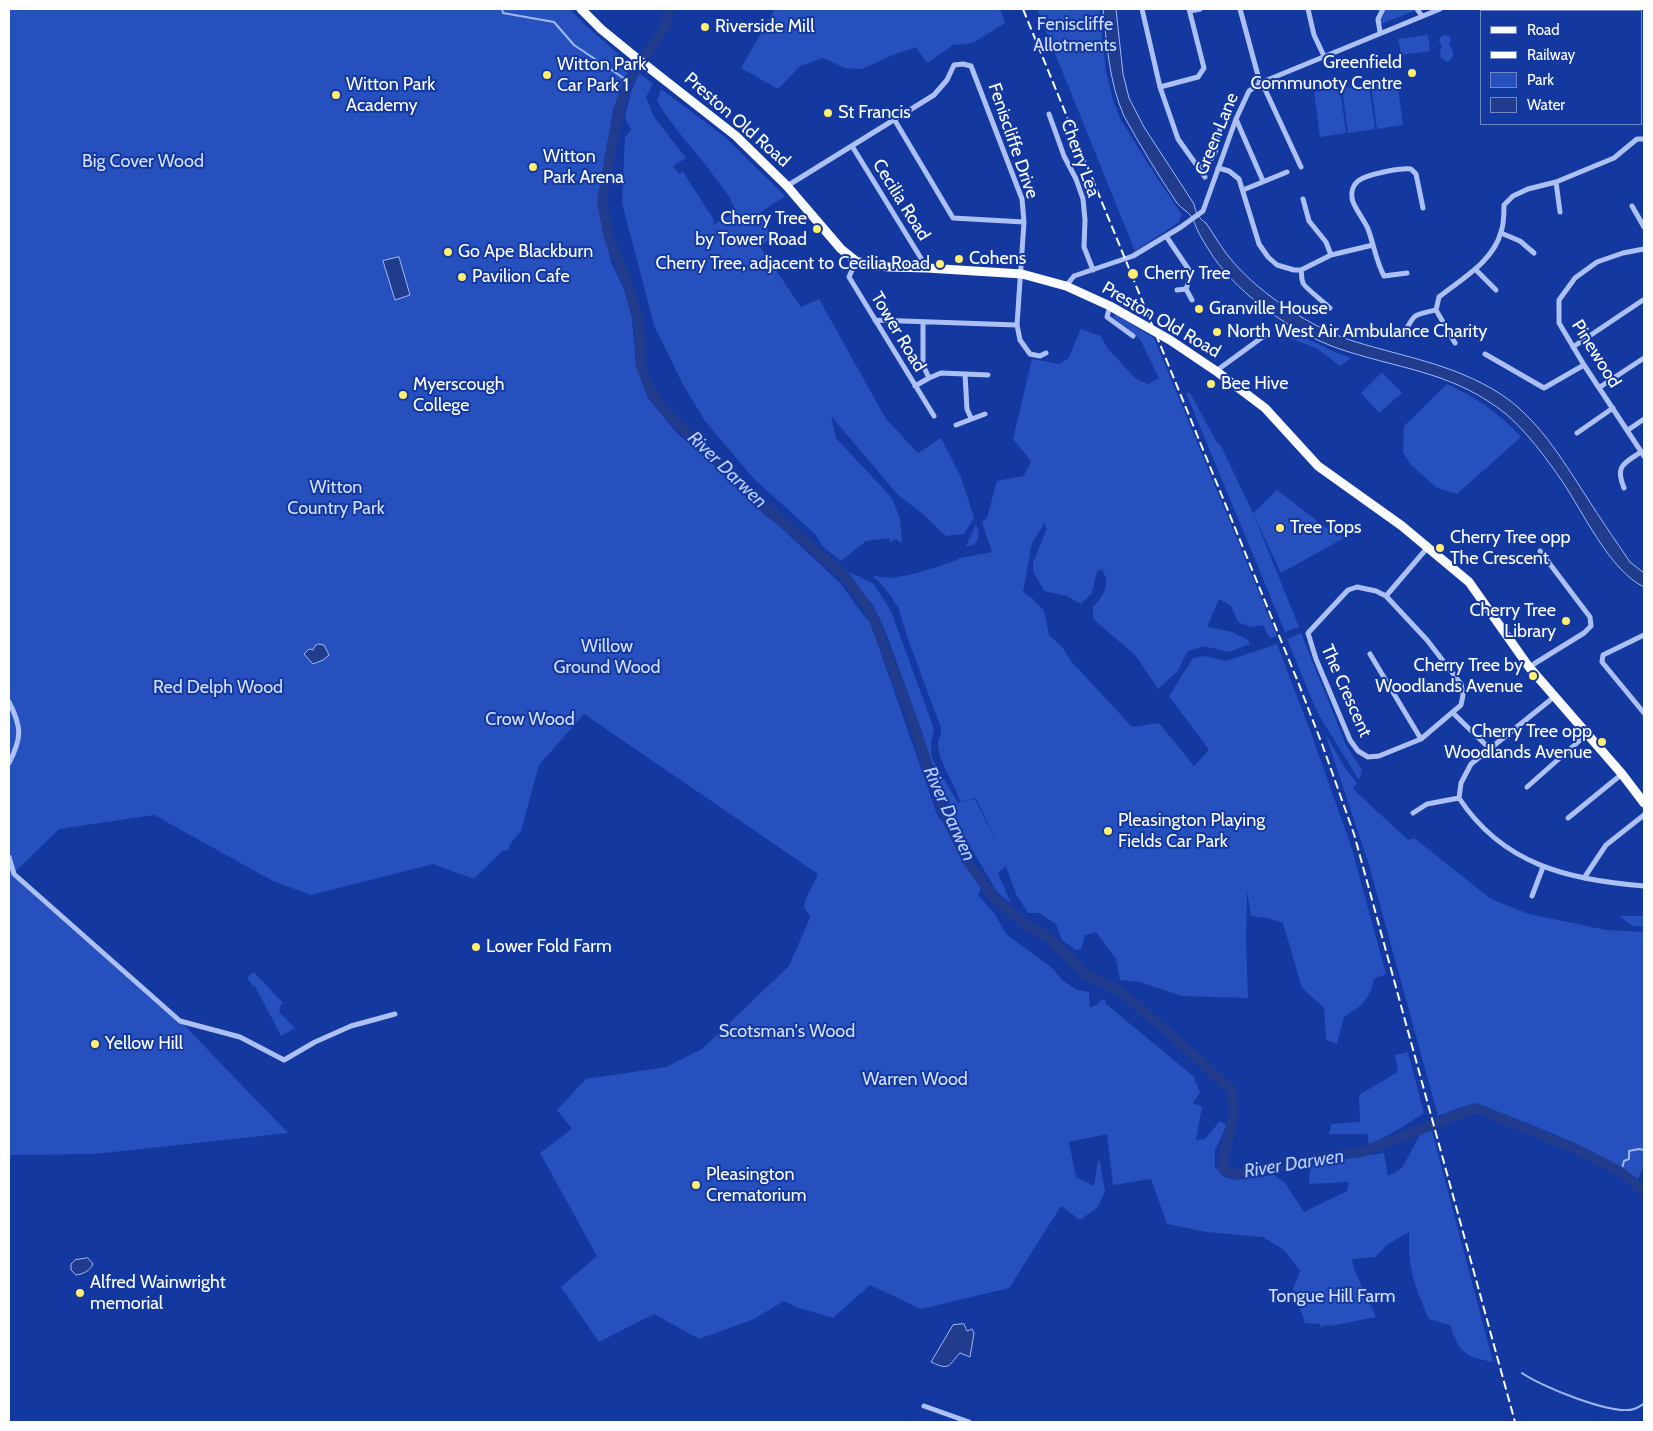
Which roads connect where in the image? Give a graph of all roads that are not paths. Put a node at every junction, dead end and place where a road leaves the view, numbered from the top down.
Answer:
1 (581, 9) edge
2 (1142, 9) edge
3 (1200, 9) edge
4 (1240, 9) edge
5 (1308, 9) edge
6 (1383, 9) edge
7 (1417, 9) edge
8 (1440, 9) edge
9 (1190, 10) edge
10 (1422, 16) junction
11 (1380, 32) junction
12 (1324, 56) junction
13 (1260, 83) junction
14 (1160, 87) junction
15 (1049, 114) dead end
16 (894, 119) junction
17 (1236, 119) junction
18 (1220, 129) dead end
19 (1644, 139) edge
20 (852, 146) junction
21 (1301, 167) dead end
22 (1218, 168) junction
23 (1200, 169) junction
24 (1288, 172) dead end
25 (1205, 177) dead end
26 (1263, 181) junction
27 (1556, 182) junction
28 (787, 186) junction
29 (1242, 190) junction
30 (1303, 199) dead end
31 (1632, 206) dead end
32 (1423, 208) dead end
33 (1560, 212) dead end
34 (1024, 222) junction
35 (1644, 227) edge
36 (1502, 233) junction
37 (1166, 236) junction
38 (1373, 245) junction
39 (1644, 249) edge
40 (1534, 253) dead end
41 (1331, 255) junction
42 (856, 260) junction
43 (927, 268) junction
44 (1093, 270) junction
45 (1301, 270) junction
46 (1476, 270) junction
47 (1407, 273) dead end
48 (1022, 274) junction
49 (1066, 286) junction
50 (1186, 289) junction
51 (1177, 290) dead end
52 (1496, 290) dead end
53 (1192, 300) dead end
54 (1644, 301) edge
55 (1110, 306) junction
56 (1330, 308) dead end
57 (1436, 310) junction
58 (875, 320) junction
59 (923, 322) junction
60 (1017, 325) junction
61 (1133, 336) dead end
62 (1264, 336) dead end
63 (1404, 336) dead end
64 (1455, 343) dead end
65 (1573, 347) junction
66 (1046, 353) dead end
67 (1485, 354) dead end
68 (1644, 358) edge
69 (1584, 365) junction
70 (1216, 371) junction
71 (965, 374) junction
72 (988, 375) dead end
73 (929, 378) junction
74 (915, 386) junction
75 (1600, 387) junction
76 (1613, 408) junction
77 (985, 414) dead end
78 (934, 416) dead end
79 (971, 418) junction
80 (1644, 418) edge
81 (956, 424) dead end
82 (1628, 430) junction
83 (1577, 433) dead end
84 (1643, 454) edge
85 (1624, 488) dead end
86 (1428, 547) junction
87 (1540, 551) dead end
88 (1386, 596) junction
89 (1644, 635) edge
90 (1370, 654) dead end
91 (1529, 667) junction
92 (1554, 697) junction
93 (9, 702) edge
94 (1453, 712) junction
95 (1644, 712) edge
96 (1587, 734) junction
97 (1421, 739) junction
98 (1490, 749) junction
99 (9, 763) edge
100 (1622, 774) junction
101 (1526, 787) dead end
102 (1459, 798) junction
103 (1644, 802) edge
104 (1413, 813) dead end
105 (1644, 815) edge
106 (1568, 818) dead end
107 (9, 857) edge
108 (1543, 867) junction
109 (1584, 878) junction
110 (1644, 886) edge
111 (1532, 896) dead end
112 (395, 1014) dead end
113 (924, 1406) dead end
114 (969, 1422) edge

1 - 28 main road, Preston Old Road
2 - 14 street
3 - 9 street
4 - 13 street
5 - 12 street
6 - 11 street
7 - 10 street
8 - 10 street, Green Lane
9 - 14 street
10 - 11 street, Green Lane
11 - 12 street, Green Lane
12 - 13 street, Green Lane
13 - 17 street, Green Lane
13 - 21 street
14 - 23 street
15 - 44 street, Cherry Lea
16 - 20 street
16 - 34 street
16 - 34 street, Feniscliffe Drive
17 - 22 street, Green Lane
17 - 26 street
18 - 23 street
19 - 27 street
20 - 28 street
20 - 43 street, Cecilia Road
22 - 29 street
22 - 37 street, Green Lane
23 - 25 street
24 - 26 street
26 - 29 street
27 - 33 street
27 - 36 street
28 - 42 main road, Preston Old Road
29 - 45 street
30 - 41 street
31 - 35 street
32 - 38 street
34 - 48 street, Feniscliffe Drive
36 - 40 street
36 - 46 street
37 - 44 street
37 - 50 street
38 - 41 street
38 - 47 street
39 - 65 street, Pinewood
41 - 45 street
42 - 43 main road, Preston Old Road
42 - 58 street, Tower Road
43 - 48 main road, Preston Old Road
44 - 49 street
45 - 56 street
46 - 52 street
46 - 57 street
48 - 49 main road, Preston Old Road
48 - 60 street, Feniscliffe Drive
49 - 55 main road, Preston Old Road
50 - 51 street
50 - 53 street
54 - 65 street
55 - 61 street
55 - 70 main road, Preston Old Road
57 - 63 street
57 - 64 street
58 - 59 street
58 - 74 street, Tower Road
59 - 60 street
59 - 73 street
60 - 66 street
62 - 70 street
65 - 69 street, Pinewood
67 - 69 street
68 - 75 street
69 - 75 street, Pinewood
70 - 86 main road, Preston Old Road
71 - 72 street
71 - 73 street
71 - 79 street
73 - 74 street
74 - 78 street, Tower Road
75 - 76 street, Pinewood
76 - 82 street, Pinewood
76 - 83 street
77 - 79 street
79 - 81 street
80 - 82 street
82 - 84 street, Pinewood
84 - 85 street
86 - 88 street
86 - 91 main road, Preston Old Road
87 - 91 street
88 - 94 street, The Crescent
88 - 97 street, The Crescent
89 - 95 street
90 - 97 street
91 - 92 main road, Preston Old Road
92 - 96 main road, Preston Old Road
92 - 98 street
93 - 99 street
94 - 97 street, The Crescent
94 - 98 street
96 - 100 main road, Preston Old Road
96 - 101 street
98 - 102 street
100 - 103 main road, Preston Old Road
100 - 106 street
102 - 104 street
102 - 108 street
105 - 109 street
107 - 112 street
108 - 109 street
108 - 111 street
109 - 110 street
113 - 114 street

